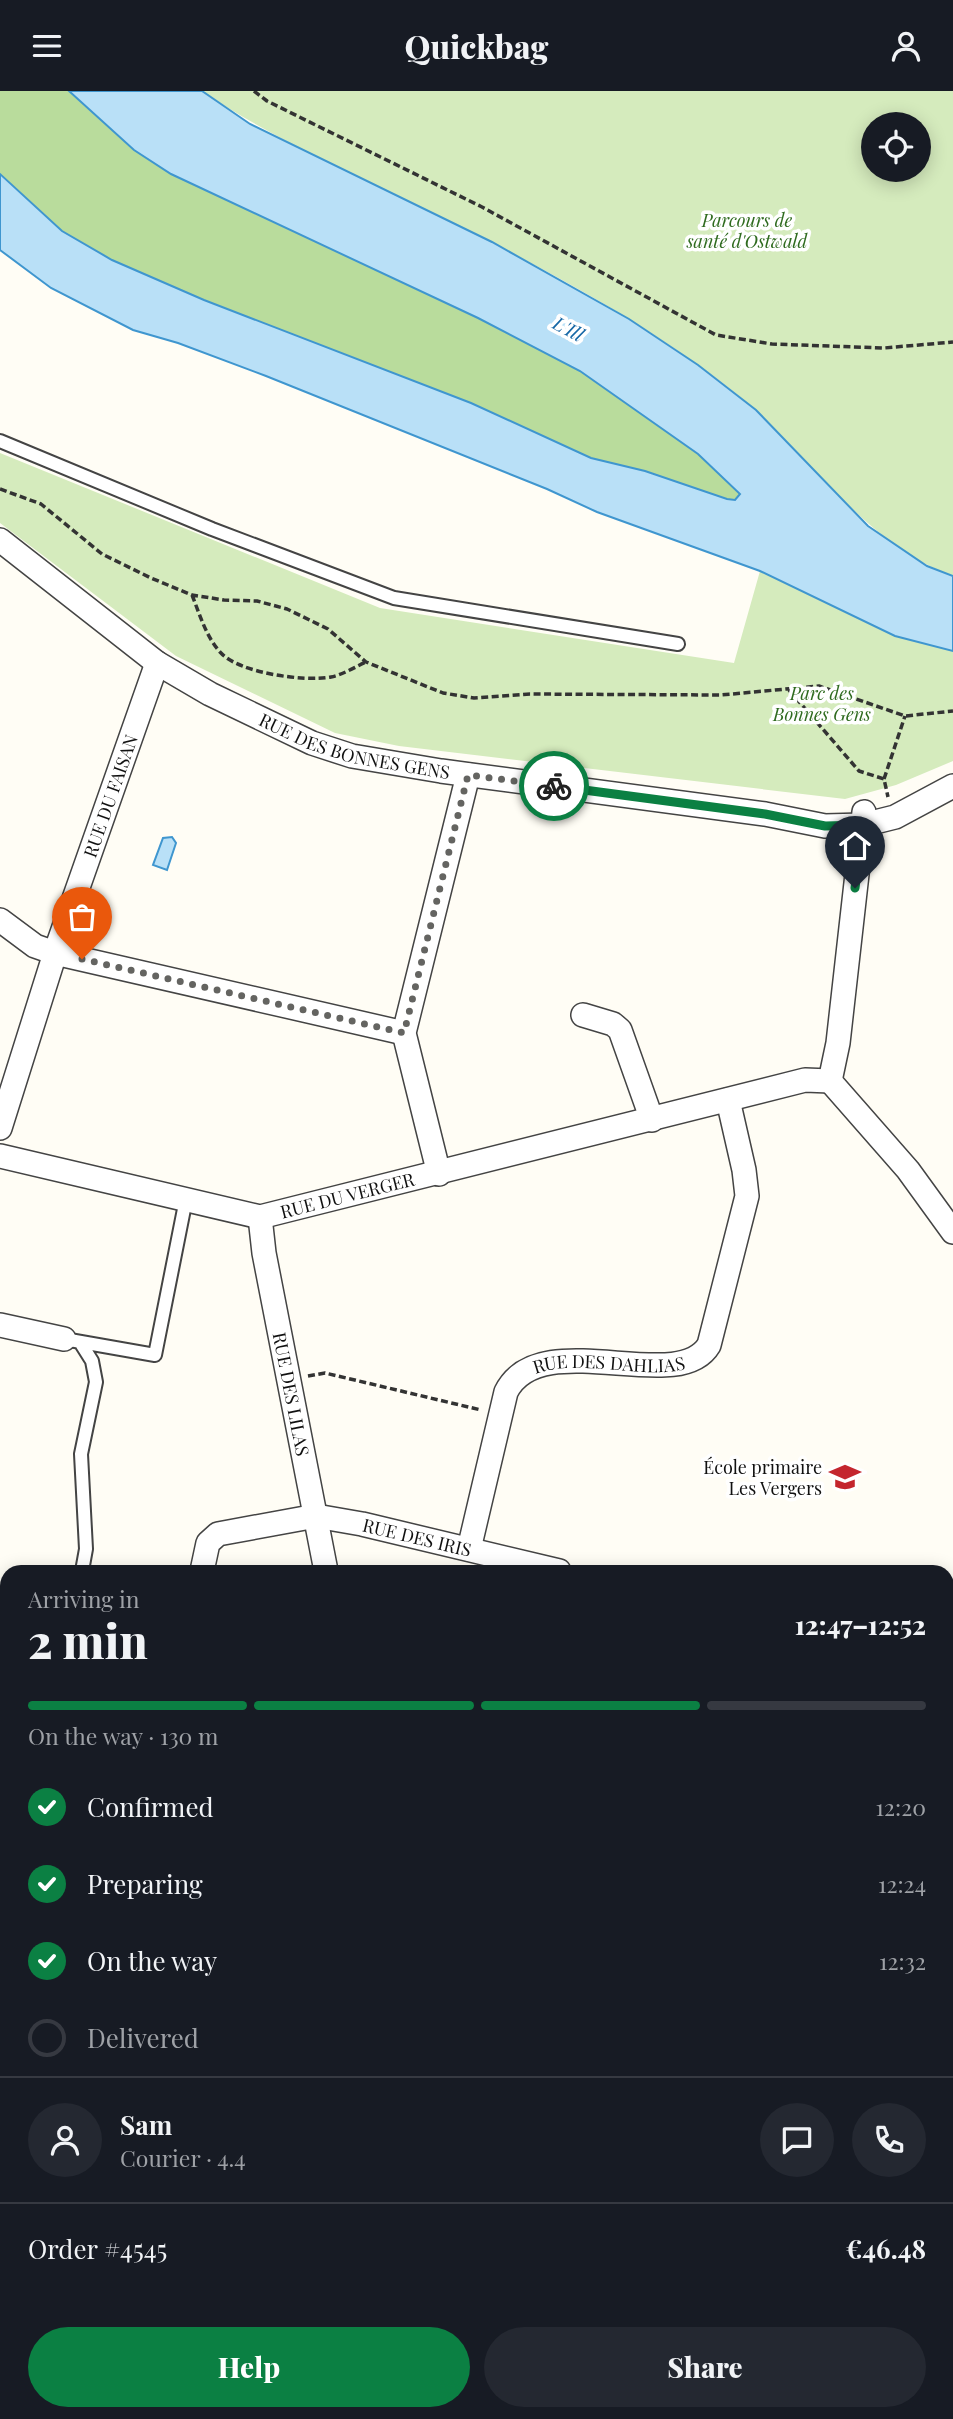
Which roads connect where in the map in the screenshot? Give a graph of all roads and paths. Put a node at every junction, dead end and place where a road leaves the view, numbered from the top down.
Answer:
1 (254, 91) edge
2 (953, 342) edge
3 (0, 441) edge
4 (0, 489) edge
5 (0, 540) edge
6 (192, 595) junction
7 (678, 644) dead end
8 (366, 662) junction
9 (157, 663) junction
10 (789, 690) junction
11 (953, 711) edge
12 (905, 716) junction
13 (468, 775) junction
14 (884, 779) junction
15 (953, 785) edge
16 (890, 804) junction
17 (863, 818) junction
18 (0, 920) edge
19 (55, 953) junction
20 (583, 1015) dead end
21 (404, 1033) junction
22 (830, 1081) junction
23 (728, 1100) junction
24 (652, 1120) junction
25 (0, 1128) edge
26 (0, 1156) edge
27 (439, 1174) junction
28 (186, 1199) junction
29 (260, 1217) junction
30 (953, 1232) edge
31 (0, 1325) edge
32 (72, 1341) junction
33 (289, 1379) junction
34 (500, 1415) junction
35 (316, 1517) junction
36 (469, 1549) junction
37 (83, 1565) edge
38 (202, 1565) edge
39 (325, 1565) edge
40 (534, 1565) edge

1 - 2 path
3 - 7 lane
4 - 6 path
5 - 9 street, RUE DES BONNES GENS
6 - 8 path
6 - 8 path
8 - 10 path
9 - 13 street, RUE DES BONNES GENS
9 - 19 street, RUE DU FAISAN
10 - 12 path
10 - 14 path
11 - 12 path
12 - 14 path
13 - 17 street, RUE DES BONNES GENS
13 - 21 street
14 - 16 path
15 - 16 street, RUE DES BONNES GENS
15 - 17 street, RUE DES BONNES GENS
16 - 17 street, RUE DES BONNES GENS
17 - 22 street
18 - 19 street
19 - 21 street
19 - 25 street, RUE DU FAISAN
20 - 24 street
21 - 27 street
22 - 23 street, RUE DU VERGER
22 - 30 street
23 - 24 street, RUE DU VERGER
23 - 34 street, RUE DES DAHLIAS
24 - 27 street, RUE DU VERGER
26 - 28 street, RUE DU VERGER
27 - 29 street, RUE DU VERGER
28 - 29 street, RUE DU VERGER
28 - 32 lane
29 - 33 street, RUE DES LILAS
31 - 32 street
32 - 37 lane
33 - 34 path
33 - 35 street, RUE DES LILAS
34 - 36 street, RUE DES DAHLIAS
35 - 36 street, RUE DES IRIS
35 - 38 street, RUE DES IRIS
35 - 39 street, RUE DES LILAS
36 - 40 street, RUE DES IRIS

